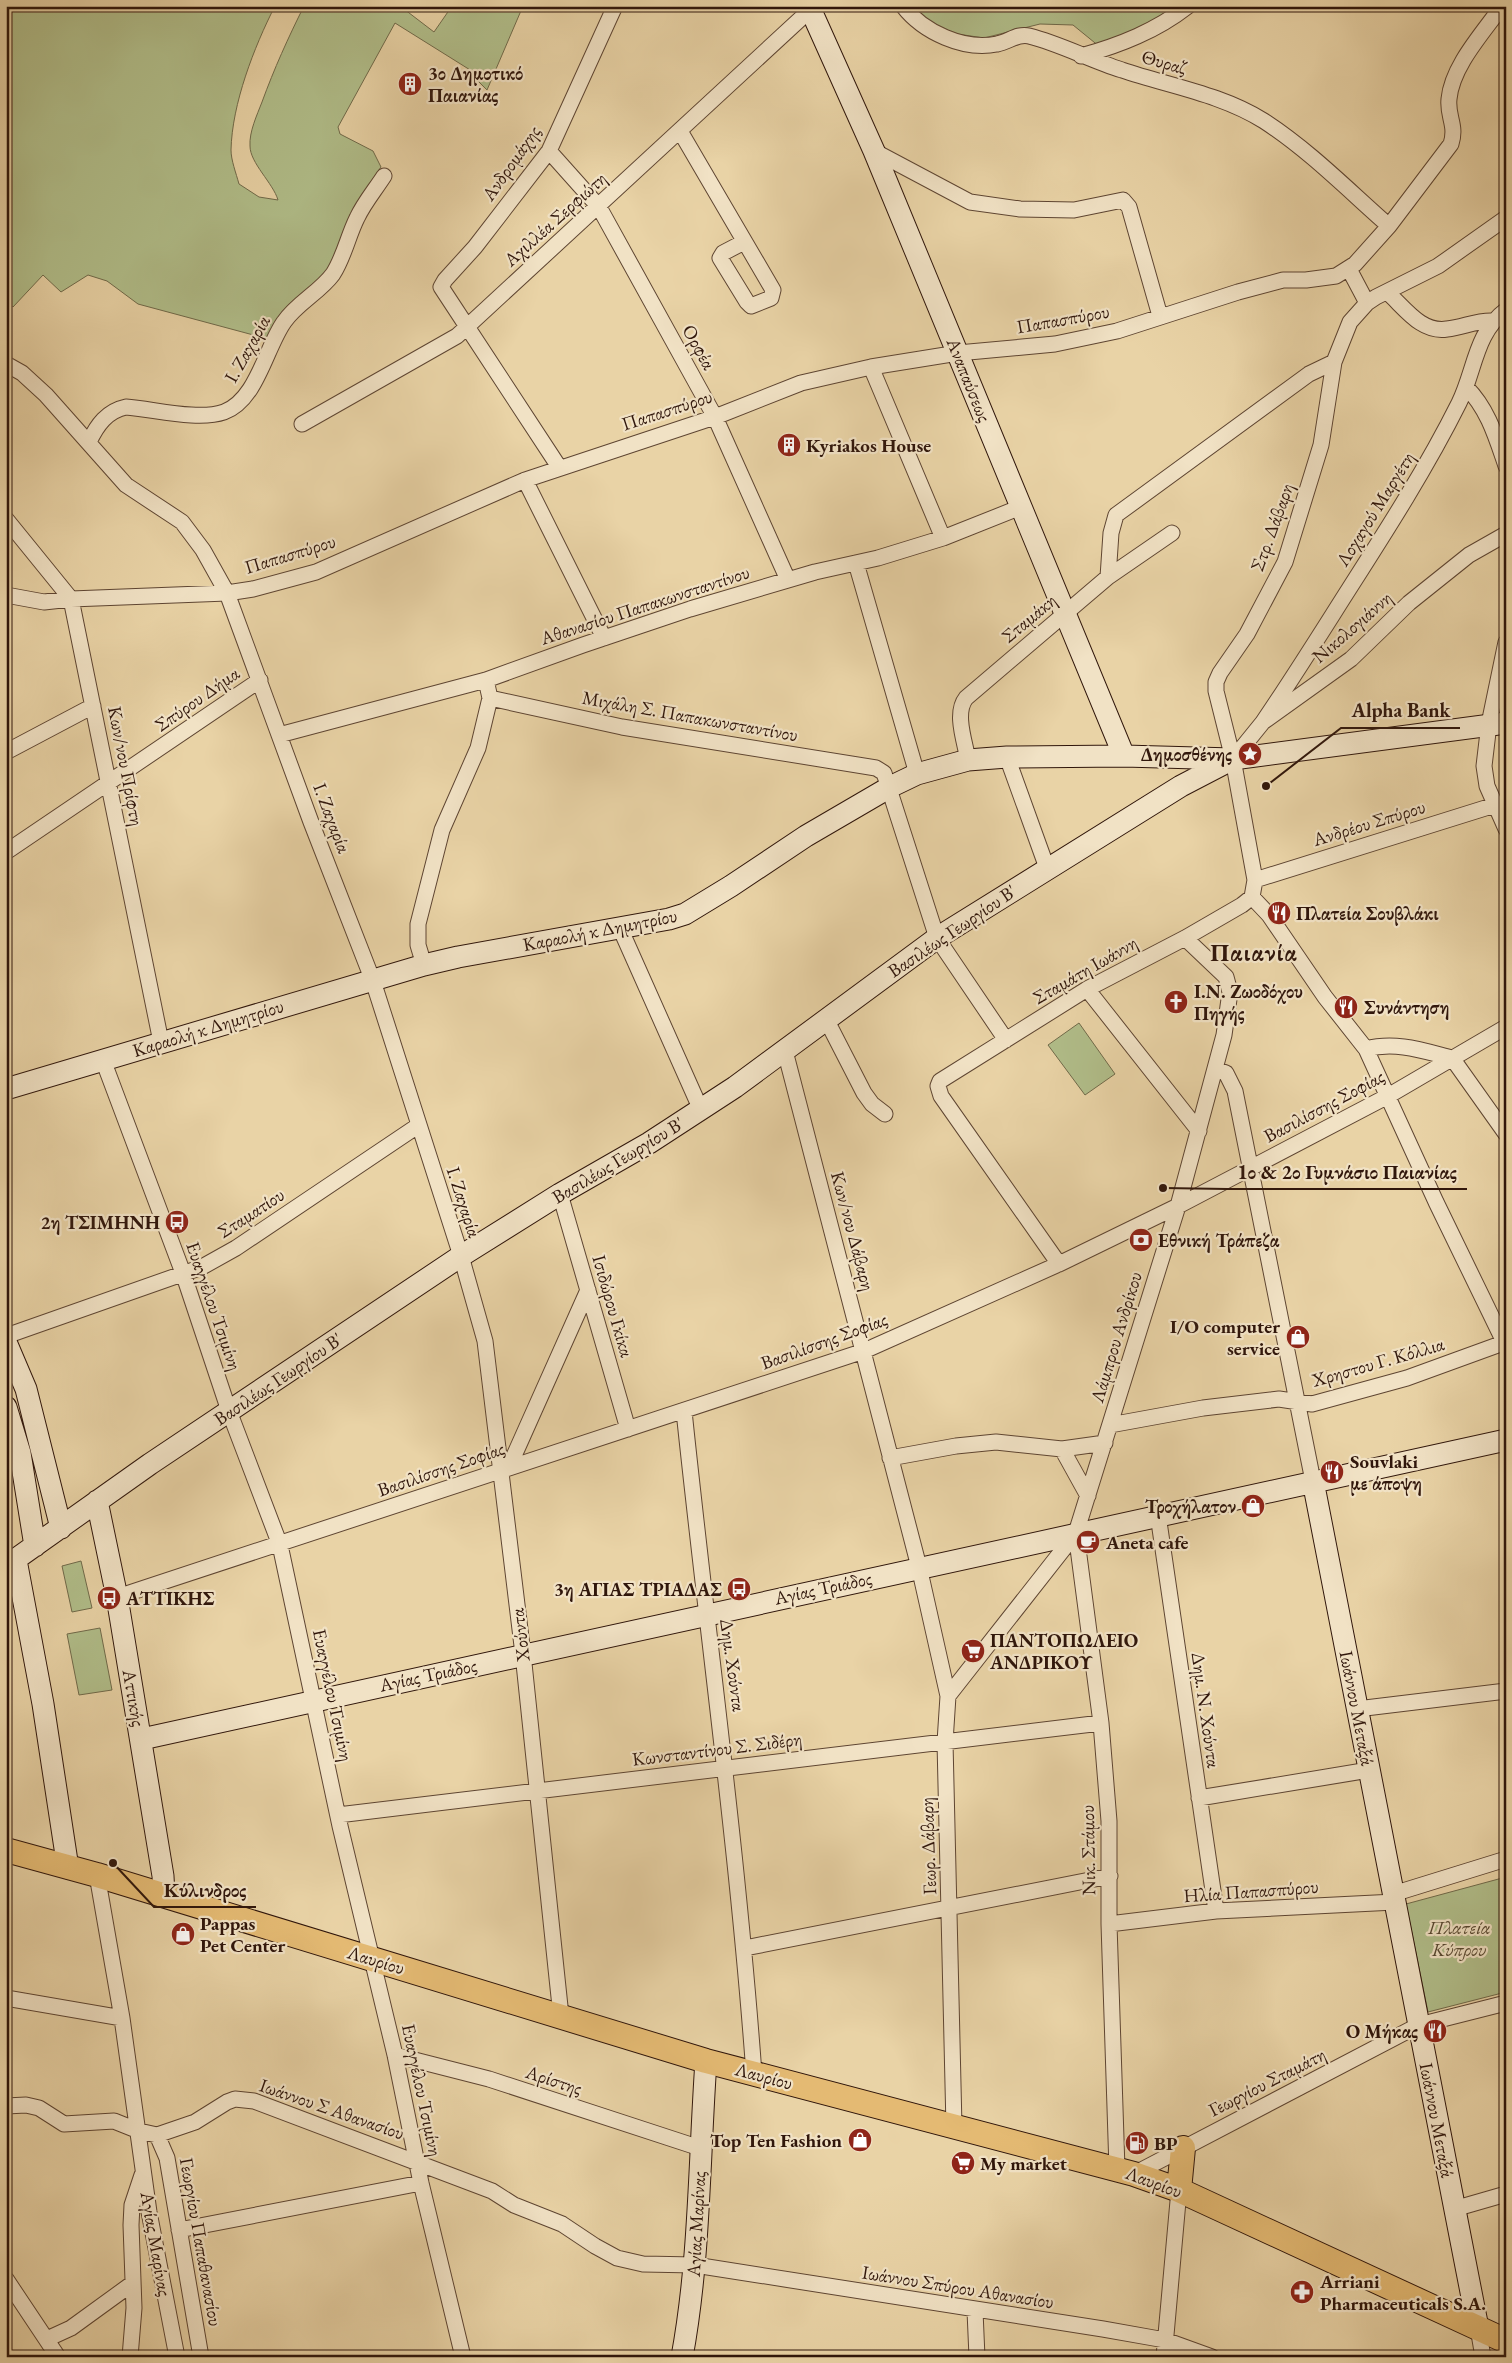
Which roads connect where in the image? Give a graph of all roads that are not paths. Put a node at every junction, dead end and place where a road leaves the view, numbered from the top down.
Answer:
1 (616, 6) edge
2 (902, 6) edge
3 (1188, 6) edge
4 (1502, 6) edge
5 (810, 8) edge
6 (1080, 56) junction
7 (680, 131) junction
8 (548, 151) junction
9 (874, 151) junction
10 (384, 176) dead end
11 (598, 207) junction
12 (1506, 218) edge
13 (1389, 226) junction
14 (744, 242) dead end
15 (1349, 269) junction
16 (1387, 292) junction
17 (1367, 303) junction
18 (1502, 315) edge
19 (1160, 316) junction
20 (466, 327) junction
21 (958, 353) junction
22 (1334, 362) junction
23 (6, 364) edge
24 (871, 366) junction
25 (1466, 387) junction
26 (715, 417) junction
27 (302, 424) dead end
28 (89, 442) junction
29 (1506, 466) edge
30 (559, 467) junction
31 (525, 480) junction
32 (1021, 507) junction
33 (6, 519) edge
34 (1172, 533) dead end
35 (1506, 534) edge
36 (944, 538) junction
37 (856, 563) junction
38 (1108, 577) junction
39 (788, 580) junction
40 (227, 593) junction
41 (6, 595) edge
42 (72, 599) junction
43 (1064, 616) junction
44 (604, 638) junction
45 (1506, 642) edge
46 (260, 680) junction
47 (486, 680) junction
48 (490, 698) junction
49 (93, 706) junction
50 (1263, 722) junction
51 (1497, 723) edge
52 (279, 734) junction
53 (6, 752) edge
54 (1124, 756) junction
55 (1008, 757) junction
56 (1233, 758) junction
57 (968, 760) junction
58 (917, 774) junction
59 (109, 784) junction
60 (890, 787) junction
61 (1495, 804) junction
62 (1506, 829) edge
63 (6, 852) edge
64 (1047, 868) junction
65 (1254, 880) junction
66 (1252, 896) junction
67 (620, 928) junction
68 (937, 938) junction
69 (1185, 938) junction
70 (424, 965) junction
71 (373, 981) junction
72 (1088, 989) junction
73 (826, 1019) junction
74 (1506, 1027) edge
75 (1006, 1040) junction
76 (161, 1042) junction
77 (1366, 1049) junction
78 (785, 1051) junction
79 (1452, 1058) junction
80 (103, 1060) junction
81 (1215, 1069) junction
82 (6, 1089) edge
83 (1388, 1096) junction
84 (701, 1110) junction
85 (884, 1114) dead end
86 (419, 1125) junction
87 (1199, 1131) junction
88 (1506, 1134) edge
89 (1252, 1166) junction
90 (560, 1194) junction
91 (1178, 1206) junction
92 (461, 1256) junction
93 (1059, 1264) junction
94 (182, 1273) junction
95 (588, 1290) junction
96 (6, 1336) edge
97 (6, 1342) edge
98 (1505, 1344) edge
99 (864, 1351) junction
100 (1298, 1402) junction
101 (6, 1407) edge
102 (229, 1411) junction
103 (684, 1411) junction
104 (1110, 1425) junction
105 (628, 1429) junction
106 (1506, 1440) edge
107 (1104, 1443) junction
108 (1062, 1449) junction
109 (890, 1458) junction
110 (505, 1468) junction
111 (1313, 1481) junction
112 (1088, 1496) junction
113 (98, 1501) junction
114 (1158, 1515) junction
115 (61, 1528) junction
116 (1076, 1533) junction
117 (280, 1545) junction
118 (35, 1546) junction
119 (11, 1563) edge
120 (919, 1567) junction
121 (117, 1597) junction
122 (706, 1614) junction
123 (523, 1654) junction
124 (1506, 1691) edge
125 (948, 1696) junction
126 (314, 1700) junction
127 (1357, 1708) junction
128 (1101, 1723) junction
129 (142, 1739) junction
130 (945, 1742) junction
131 (726, 1768) junction
132 (1369, 1770) junction
133 (538, 1791) junction
134 (1199, 1798) junction
135 (338, 1815) junction
136 (6, 1850) edge
137 (1506, 1859) edge
138 (68, 1868) junction
139 (97, 1875) junction
140 (1110, 1876) junction
141 (164, 1896) junction
142 (1394, 1898) junction
143 (950, 1906) junction
144 (1216, 1911) junction
145 (1109, 1924) junction
146 (745, 1948) junction
147 (372, 1959) junction
148 (6, 1998) edge
149 (1506, 2003) edge
150 (562, 2016) junction
151 (122, 2018) junction
152 (1419, 2026) junction
153 (395, 2055) junction
154 (706, 2061) junction
155 (754, 2074) junction
156 (6, 2106) edge
157 (954, 2127) junction
158 (139, 2131) junction
159 (157, 2135) junction
160 (700, 2148) junction
161 (1183, 2148) junction
162 (416, 2160) junction
163 (143, 2171) junction
164 (1126, 2171) junction
165 (421, 2183) junction
166 (1178, 2190) junction
167 (1506, 2194) edge
168 (1454, 2209) junction
169 (179, 2230) junction
170 (695, 2265) junction
171 (6, 2279) edge
172 (133, 2283) junction
173 (974, 2311) junction
174 (1478, 2328) junction
175 (47, 2339) junction
176 (1165, 2340) junction
177 (1506, 2341) edge
178 (58, 2357) edge
179 (130, 2357) edge
180 (177, 2357) edge
181 (201, 2357) edge
182 (463, 2357) edge
183 (682, 2357) edge
184 (977, 2357) edge
185 (1164, 2357) edge
186 (1212, 2357) edge
187 (1483, 2357) edge

1 - 8 street, Ανδρομάχης
2 - 6 street, Θυραζ
3 - 6 street
4 - 13 street
5 - 7 street, Αχιλλέα Σερφιώτη
5 - 9 street, Αναπαύσεως
6 - 13 street, Θυραζ
7 - 11 street, Αχιλλέα Σερφιώτη
7 - 14 street
8 - 11 street, Ορφέα
8 - 20 street, Ανδρομάχης
9 - 19 street
9 - 21 street, Αναπαύσεως
10 - 28 street, Ι. Ζαχαρία
11 - 20 street, Αχιλλέα Σερφιώτη
11 - 26 street, Ορφέα
12 - 16 street, Στρ. Δάβαρη
13 - 15 street
15 - 17 street
15 - 19 street, Παπασπύρου
16 - 17 street, Στρ. Δάβαρη
16 - 18 street
17 - 22 street, Στρ. Δάβαρη
18 - 25 street, Λοχαγού Μαργέτη
19 - 21 street, Παπασπύρου
20 - 27 street, Αχιλλέα Σερφιώτη
20 - 30 street, Ανδρομάχης
21 - 24 street, Παπασπύρου
21 - 32 street, Αναπαύσεως
22 - 38 street
22 - 56 street, Στρ. Δάβαρη
23 - 28 street, Ι. Ζαχαρία
24 - 26 street, Παπασπύρου
24 - 36 street
25 - 29 street
25 - 50 street, Λοχαγού Μαργέτη
26 - 30 street, Παπασπύρου
26 - 39 street, Ορφέα
28 - 40 street, Ι. Ζαχαρία
30 - 31 street, Παπασπύρου
31 - 40 street, Παπασπύρου
31 - 44 street
32 - 36 street, Αθανασίου Παπακωνσταντίνου
32 - 43 street, Αναπαύσεως
33 - 42 street, Κων/νου Πρίφτη
34 - 38 street, Σταμάκη
35 - 50 street, Νικολογιάννη
36 - 37 street, Αθανασίου Παπακωνσταντίνου
37 - 39 street, Αθανασίου Παπακωνσταντίνου
37 - 58 street
38 - 43 street, Σταμάκη
39 - 44 street, Αθανασίου Παπακωνσταντίνου
40 - 42 street, Παπασπύρου
40 - 46 street, Ι. Ζαχαρία
41 - 42 street, Παπασπύρου
42 - 49 street, Κων/νου Πρίφτη
43 - 54 street, Αναπαύσεως
43 - 57 street, Σταμάκη
44 - 47 street, Αθανασίου Παπακωνσταντίνου
45 - 51 street
46 - 52 street, Ι. Ζαχαρία
46 - 59 street, Σπύρου Δήμα
47 - 48 street
47 - 52 street, Αθανασίου Παπακωνσταντίνου
48 - 60 street, Μιχάλη Σ. Παπακωνσταντίνου
48 - 70 street
49 - 53 street
49 - 59 street, Κων/νου Πρίφτη
50 - 56 street, Νικολογιάννη
51 - 56 street
51 - 61 street
52 - 71 street, Ι. Ζαχαρία
54 - 55 street, Καραολή κ Δημητρίου
54 - 56 street, Καραολή κ Δημητρίου
55 - 57 street, Καραολή κ Δημητρίου
55 - 64 street
56 - 64 street, Βασιλέως Γεωργίου Β'
56 - 65 street, Στρ. Δάβαρη
57 - 58 street, Καραολή κ Δημητρίου
58 - 60 street, Καραολή κ Δημητρίου
59 - 63 street, Σπύρου Δήμα
59 - 76 street, Κων/νου Πρίφτη
60 - 67 street, Καραολή κ Δημητρίου
60 - 68 street
61 - 62 street
61 - 65 street, Ανδρέου Σπύρου
64 - 68 street, Βασιλέως Γεωργίου Β'
65 - 66 street, Στρ. Δάβαρη
66 - 69 street, Σταμάτη Ιωάννη
66 - 77 street
67 - 70 street, Καραολή κ Δημητρίου
67 - 84 street
68 - 73 street, Βασιλέως Γεωργίου Β'
68 - 75 street
69 - 72 street, Σταμάτη Ιωάννη
69 - 81 street, Λάμπρου Ανδρίκου
70 - 71 street, Καραολή κ Δημητρίου
71 - 76 street, Καραολή κ Δημητρίου
71 - 86 street, Ι. Ζαχαρία
72 - 75 street, Σταμάτη Ιωάννη
72 - 87 street
73 - 78 street, Βασιλέως Γεωργίου Β'
73 - 85 street
74 - 79 street, Βασιλίσσης Σοφίας
75 - 93 street, Σταμάτη Ιωάννη
76 - 80 street, Καραολή κ Δημητρίου
77 - 79 street
77 - 83 street
78 - 84 street, Βασιλέως Γεωργίου Β'
78 - 99 street, Κων/νου Δάβαρη
79 - 83 street, Βασιλίσσης Σοφίας
79 - 88 street
80 - 82 street, Καραολή κ Δημητρίου
80 - 94 street, Ευαγγέλου Τσιμίνη
81 - 87 street, Λάμπρου Ανδρίκου
81 - 89 street, Ιωάννου Μεταξά
83 - 89 street, Βασιλίσσης Σοφίας
83 - 98 street
84 - 90 street, Βασιλέως Γεωργίου Β'
86 - 92 street, Ι. Ζαχαρία
86 - 94 street, Σταματίου
87 - 91 street, Λάμπρου Ανδρίκου
89 - 91 street, Βασιλίσσης Σοφίας
89 - 100 street, Ιωάννου Μεταξά
90 - 92 street, Βασιλέως Γεωργίου Β'
90 - 95 street, Ισιδώρου Γκίκα
91 - 93 street, Βασιλίσσης Σοφίας
91 - 104 street, Λάμπρου Ανδρίκου
92 - 102 street, Βασιλέως Γεωργίου Β'
92 - 110 street, Χούντα
93 - 99 street, Βασιλίσσης Σοφίας
94 - 96 street, Σταματίου
94 - 102 street, Ευαγγέλου Τσιμίνη
95 - 105 street, Ισιδώρου Γκίκα
95 - 110 street
97 - 115 street
98 - 100 street, Χρηστου Γ. Κόλλια
99 - 103 street, Βασιλίσσης Σοφίας
99 - 109 street, Κων/νου Δάβαρη
100 - 104 street, Χρηστου Γ. Κόλλια
100 - 111 street, Ιωάννου Μεταξά
101 - 118 street
102 - 113 street, Βασιλέως Γεωργίου Β'
102 - 117 street, Ευαγγέλου Τσιμίνη
103 - 105 street, Βασιλίσσης Σοφίας
103 - 122 street, Δημ. Χούντα
104 - 107 street, Λάμπρου Ανδρίκου
105 - 110 street, Βασιλίσσης Σοφίας
106 - 111 street, Αγίας Τριάδος
107 - 108 street
107 - 112 street, Λάμπρου Ανδρίκου
108 - 109 street
108 - 112 street
109 - 120 street, Κων/νου Δάβαρη
110 - 117 street, Βασιλίσσης Σοφίας
110 - 123 street, Χούντα
111 - 114 street, Αγίας Τριάδος
111 - 127 street, Ιωάννου Μεταξά
112 - 116 street, Λάμπρου Ανδρίκου
113 - 115 street, Βασιλέως Γεωργίου Β'
113 - 121 street, Αττικής
114 - 116 street, Αγίας Τριάδος
114 - 134 street, Δημ. Ν. Χούντα
115 - 118 street, Βασιλέως Γεωργίου Β'
116 - 120 street, Αγίας Τριάδος
116 - 125 street, Λάμπρου Ανδρίκου
116 - 128 street, Νικ. Στάμου
117 - 121 street, Βασιλίσσης Σοφίας
117 - 126 street, Ευαγγέλου Τσιμίνη
118 - 119 street, Βασιλέως Γεωργίου Β'
119 - 138 street
120 - 122 street, Αγίας Τριάδος
120 - 125 street, Γεωρ. Δάβαρη
121 - 129 street, Αττικής
122 - 123 street, Αγίας Τριάδος
122 - 131 street, Δημ. Χούντα
123 - 126 street, Αγίας Τριάδος
123 - 133 street, Χούντα
124 - 127 street
125 - 130 street, Γεωρ. Δάβαρη
126 - 129 street, Αγίας Τριάδος
126 - 135 street, Ευαγγέλου Τσιμίνη
127 - 132 street, Ιωάννου Μεταξά
128 - 130 street, Κωνσταντίνου Σ. Σιδέρη
128 - 140 street, Νικ. Στάμου
129 - 141 street, Αττικής
130 - 131 street, Κωνσταντίνου Σ. Σιδέρη
130 - 143 street, Γεωρ. Δάβαρη
131 - 133 street, Κωνσταντίνου Σ. Σιδέρη
131 - 146 street, Δημ. Χούντα
132 - 134 street
132 - 142 street, Ιωάννου Μεταξά
133 - 135 street, Κωνσταντίνου Σ. Σιδέρη
133 - 150 street, Χούντα
134 - 144 street, Δημ. Ν. Χούντα
135 - 147 street, Ευαγγέλου Τσιμίνη
136 - 138 main road, Λαυρίου
137 - 142 street, Ηλία Παπασπύρου
138 - 139 main road, Λαυρίου
139 - 141 main road, Λαυρίου
139 - 151 street, Αγίας Μαρίνας
140 - 143 street
140 - 145 street, Νικ. Στάμου
141 - 147 main road, Λαυρίου
142 - 144 street, Ηλία Παπασπύρου
142 - 152 street, Ιωάννου Μεταξά
143 - 146 street
143 - 157 street, Γεωρ. Δάβαρη
144 - 145 street, Ηλία Παπασπύρου
145 - 164 street, Νικ. Στάμου
146 - 155 street, Δημ. Χούντα
147 - 150 main road, Λαυρίου
147 - 153 street, Ευαγγέλου Τσιμίνη
148 - 151 street
149 - 152 street, Γεωργίου Σταμάτη
150 - 154 main road, Λαυρίου
151 - 158 street, Αγίας Μαρίνας
152 - 161 street, Γεωργίου Σταμάτη
152 - 168 street, Ιωάννου Μεταξά
153 - 160 street, Αρίστης
153 - 162 street, Ευαγγέλου Τσιμίνη
154 - 155 main road, Λαυρίου
154 - 160 street, Αγίας Μαρίνας
155 - 157 main road, Λαυρίου
156 - 158 street
157 - 164 main road, Λαυρίου
158 - 159 street
158 - 163 street, Αγίας Μαρίνας
159 - 162 street, Ιωάννου Σ Αθανασίου
159 - 169 street, Γεωργίου Παπαθανασίου
160 - 170 street, Αγίας Μαρίνας
161 - 164 street, Γεωργίου Σταμάτη
161 - 166 main road
162 - 165 street, Ευαγγέλου Τσιμίνη
162 - 170 street, Ιωάννου Σ Αθανασίου
163 - 172 street
163 - 180 street, Αγίας Μαρίνας
164 - 166 main road, Λαυρίου
165 - 169 street
165 - 182 street, Ευαγγέλου Τσιμίνη
166 - 174 main road, Λαυρίου
166 - 176 street
167 - 168 street
168 - 174 street, Ιωάννου Μεταξά
169 - 181 street, Γεωργίου Παπαθανασίου
170 - 173 street, Ιωάννου Σπύρου Αθανασίου
170 - 183 street, Αγίας Μαρίνας
171 - 175 street
172 - 175 street
172 - 179 street
173 - 176 street, Ιωάννου Σπύρου Αθανασίου
173 - 184 street
174 - 177 main road, Λαυρίου
174 - 187 street, Ιωάννου Μεταξά
175 - 178 street
176 - 185 street
176 - 186 street, Ιωάννου Σπύρου Αθανασίου

